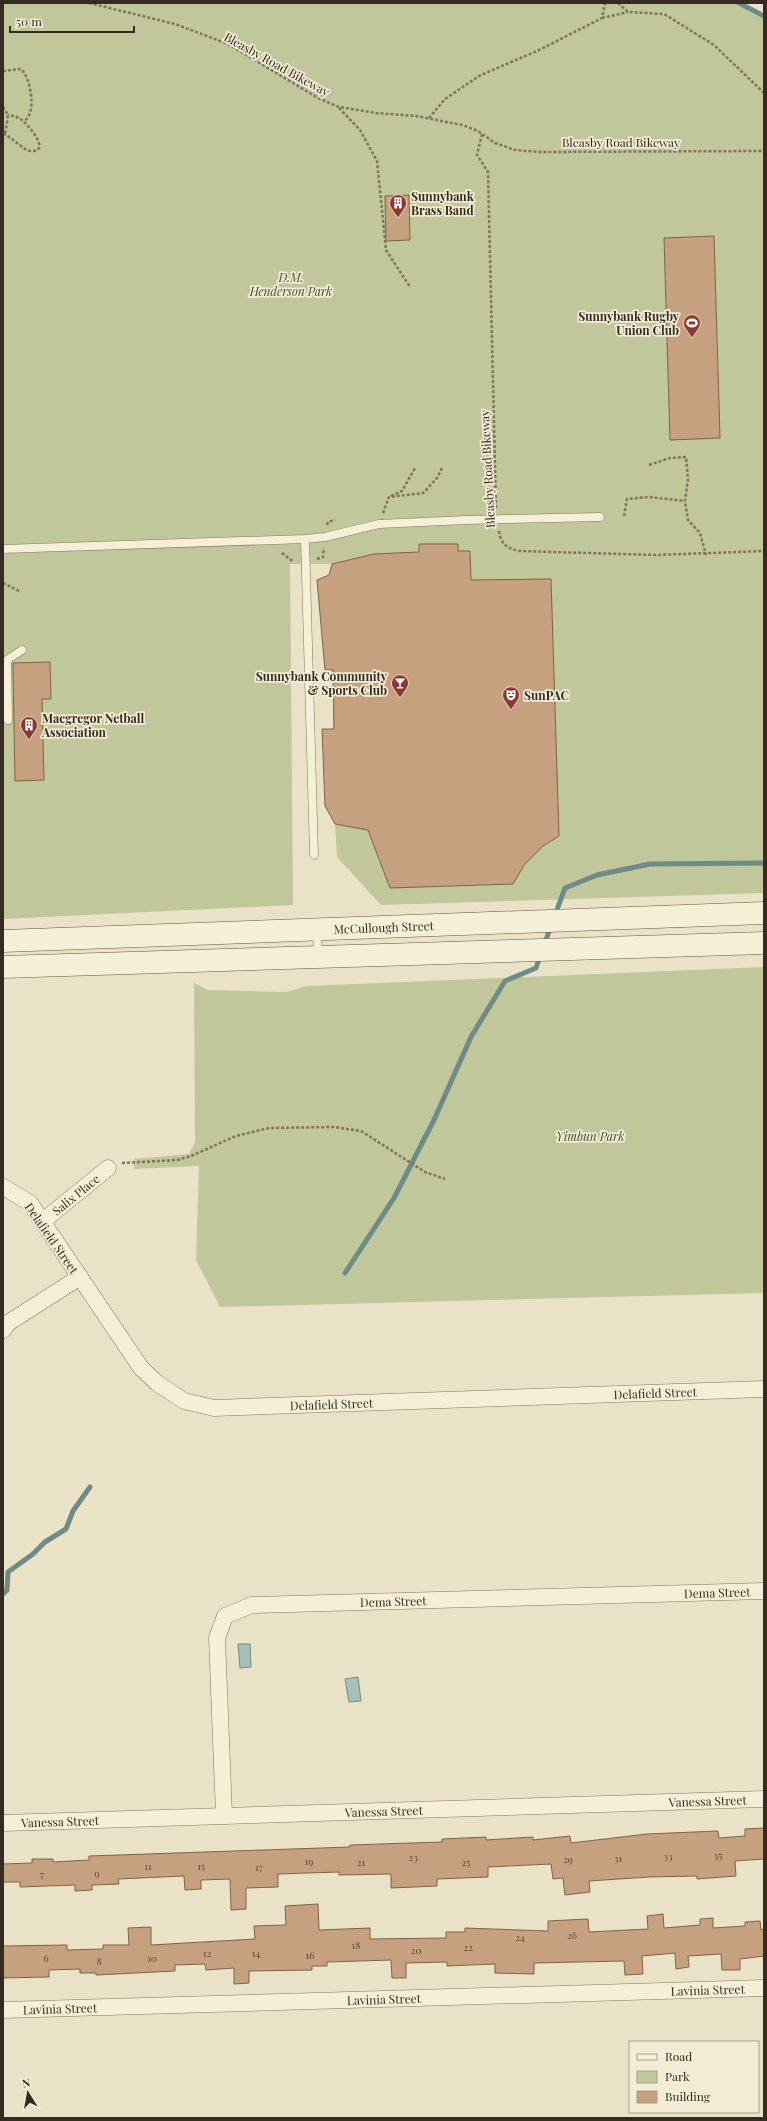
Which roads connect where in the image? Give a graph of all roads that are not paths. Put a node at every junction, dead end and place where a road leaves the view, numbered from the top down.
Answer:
1 (600, 517) dead end
2 (305, 539) junction
3 (3, 549) edge
4 (22, 650) dead end
5 (8, 720) dead end
6 (314, 855) dead end
7 (764, 913) edge
8 (317, 929) junction
9 (3, 941) edge
10 (764, 943) edge
11 (318, 957) junction
12 (3, 967) edge
13 (108, 1168) road end
14 (3, 1186) edge
15 (43, 1221) junction
16 (80, 1277) junction
17 (3, 1330) edge
18 (764, 1389) edge
19 (764, 1591) edge
20 (764, 1799) edge
21 (224, 1815) junction
22 (3, 1823) edge
23 (764, 1988) edge
24 (3, 2010) edge

1 - 2 lane
2 - 3 lane
2 - 6 lane
4 - 5 lane
7 - 8 main road, McCullough Street
8 - 9 main road, McCullough Street
8 - 11 lane
10 - 11 main road
11 - 12 main road
13 - 15 street, Salix Place
14 - 15 street, Delafield Street
15 - 16 street, Delafield Street
16 - 17 street
16 - 18 street, Delafield Street
19 - 21 street, Dema Street
20 - 21 street, Vanessa Street
21 - 22 street, Vanessa Street
23 - 24 street, Lavinia Street

